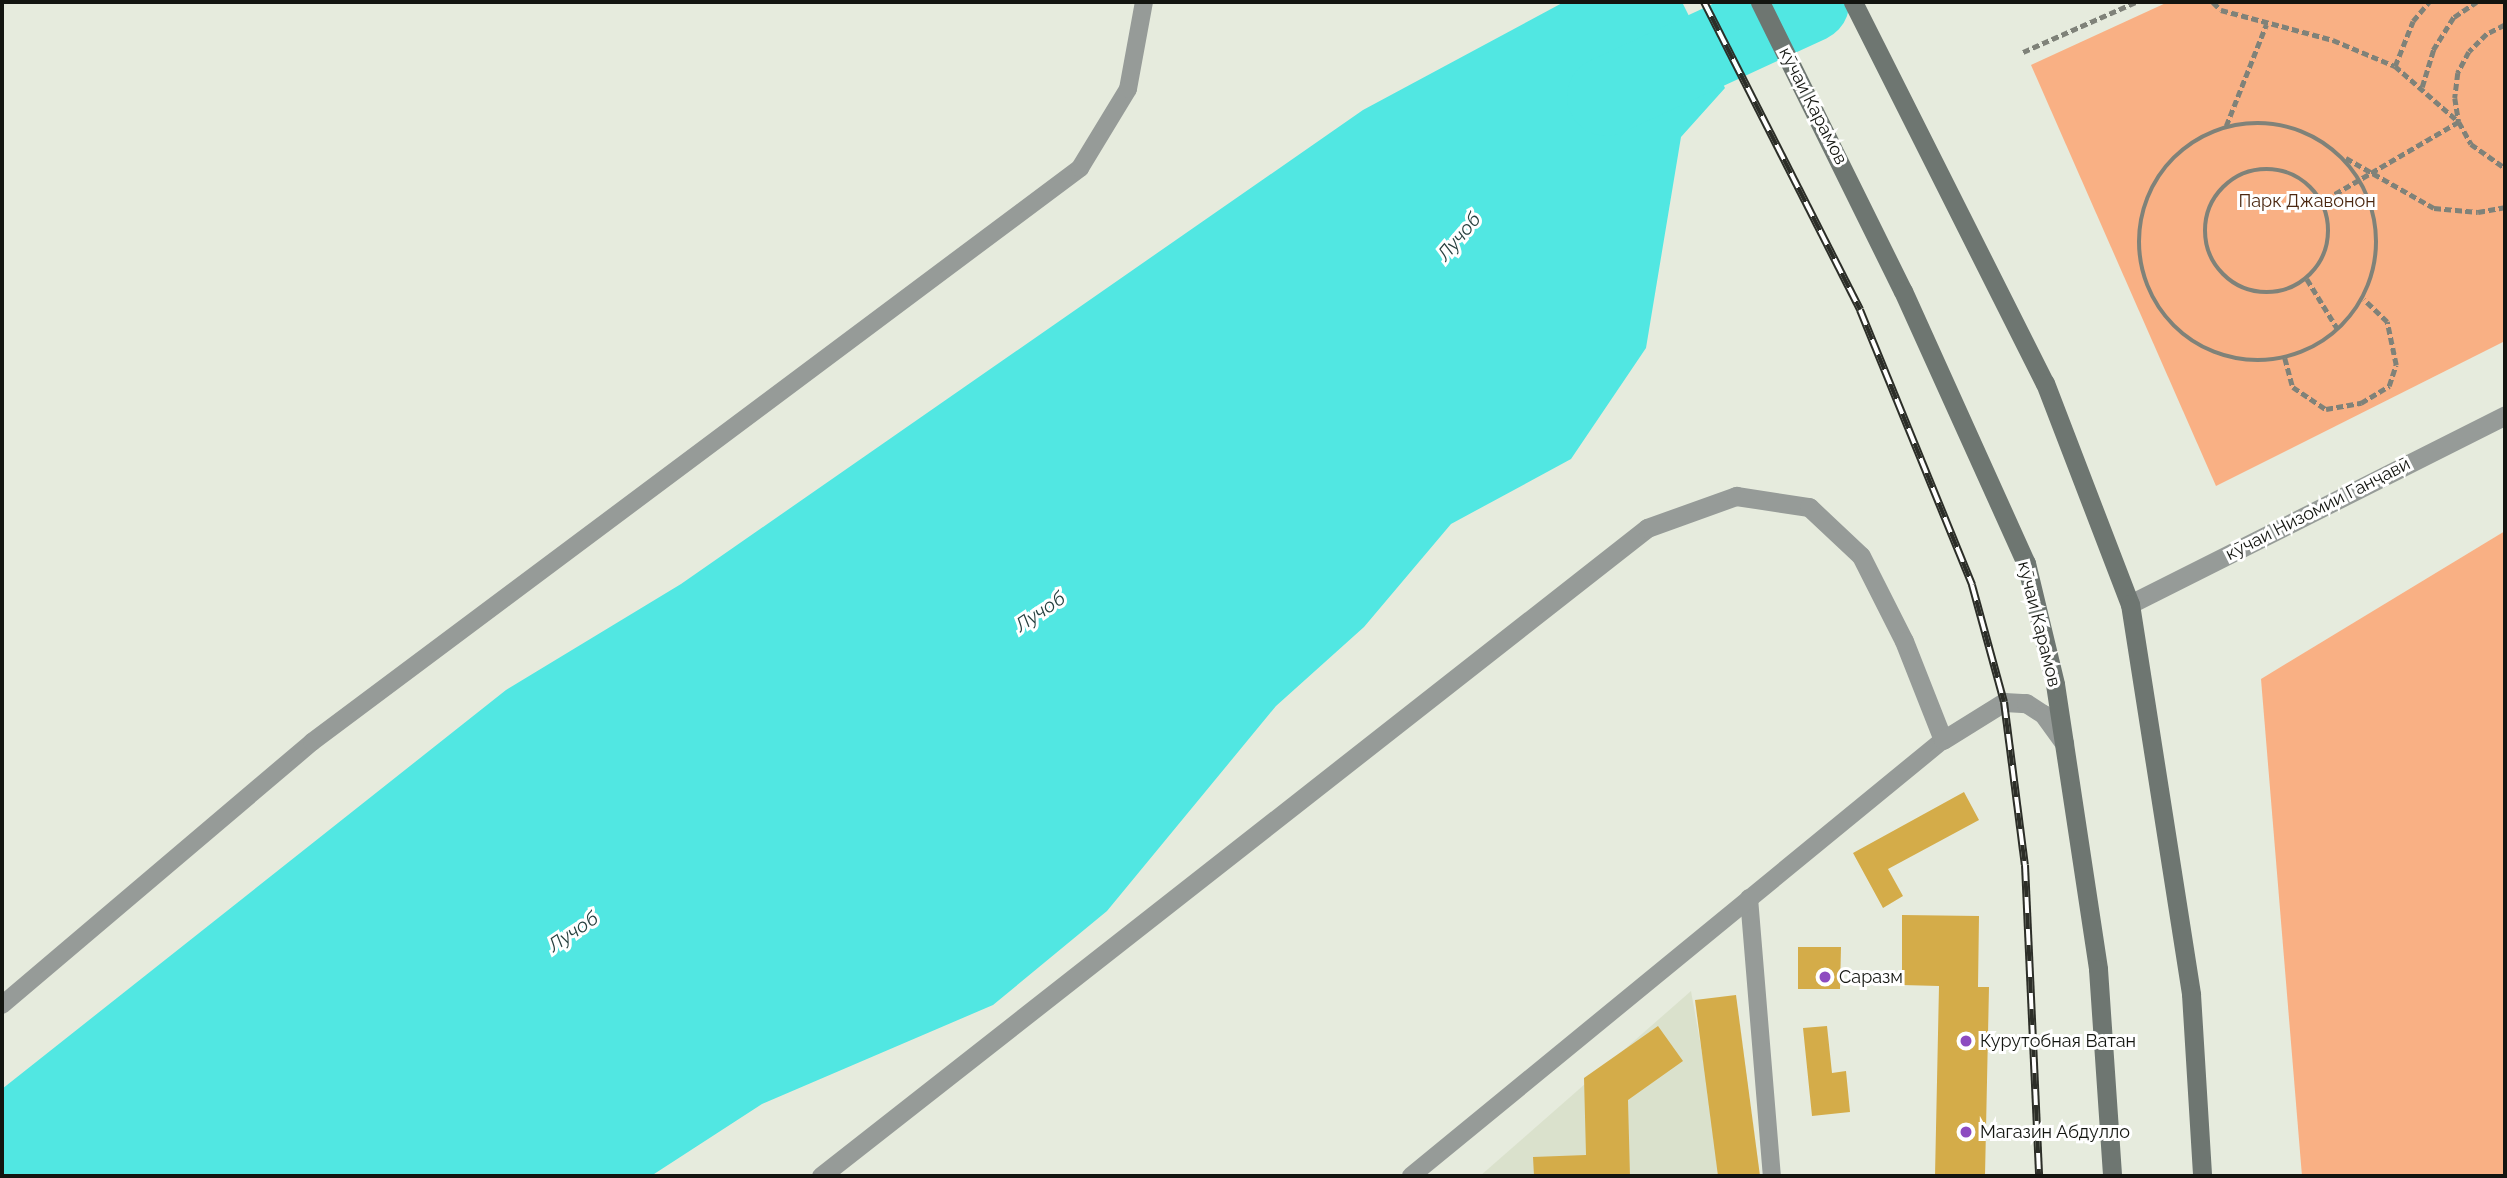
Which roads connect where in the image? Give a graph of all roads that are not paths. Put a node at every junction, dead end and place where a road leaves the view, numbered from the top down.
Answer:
1 (1144, 2) edge
2 (1760, 2) edge
3 (1853, 2) edge
4 (2505, 415) edge
5 (2130, 604) junction
6 (1943, 740) junction
7 (2064, 743) junction
8 (1749, 898) junction
9 (2, 1005) edge
10 (821, 1176) edge
11 (1410, 1176) edge
12 (1772, 1176) edge
13 (2112, 1176) edge
14 (2202, 1176) edge

1 - 9 lane
2 - 7 main road, кӯчаи Карамов
3 - 5 main road
4 - 5 street, кӯчаи Низомии Ганҷавӣ
5 - 14 main road
6 - 7 street
6 - 8 lane
6 - 10 street
7 - 13 main road, кӯчаи Карамов
8 - 11 lane
8 - 12 lane

